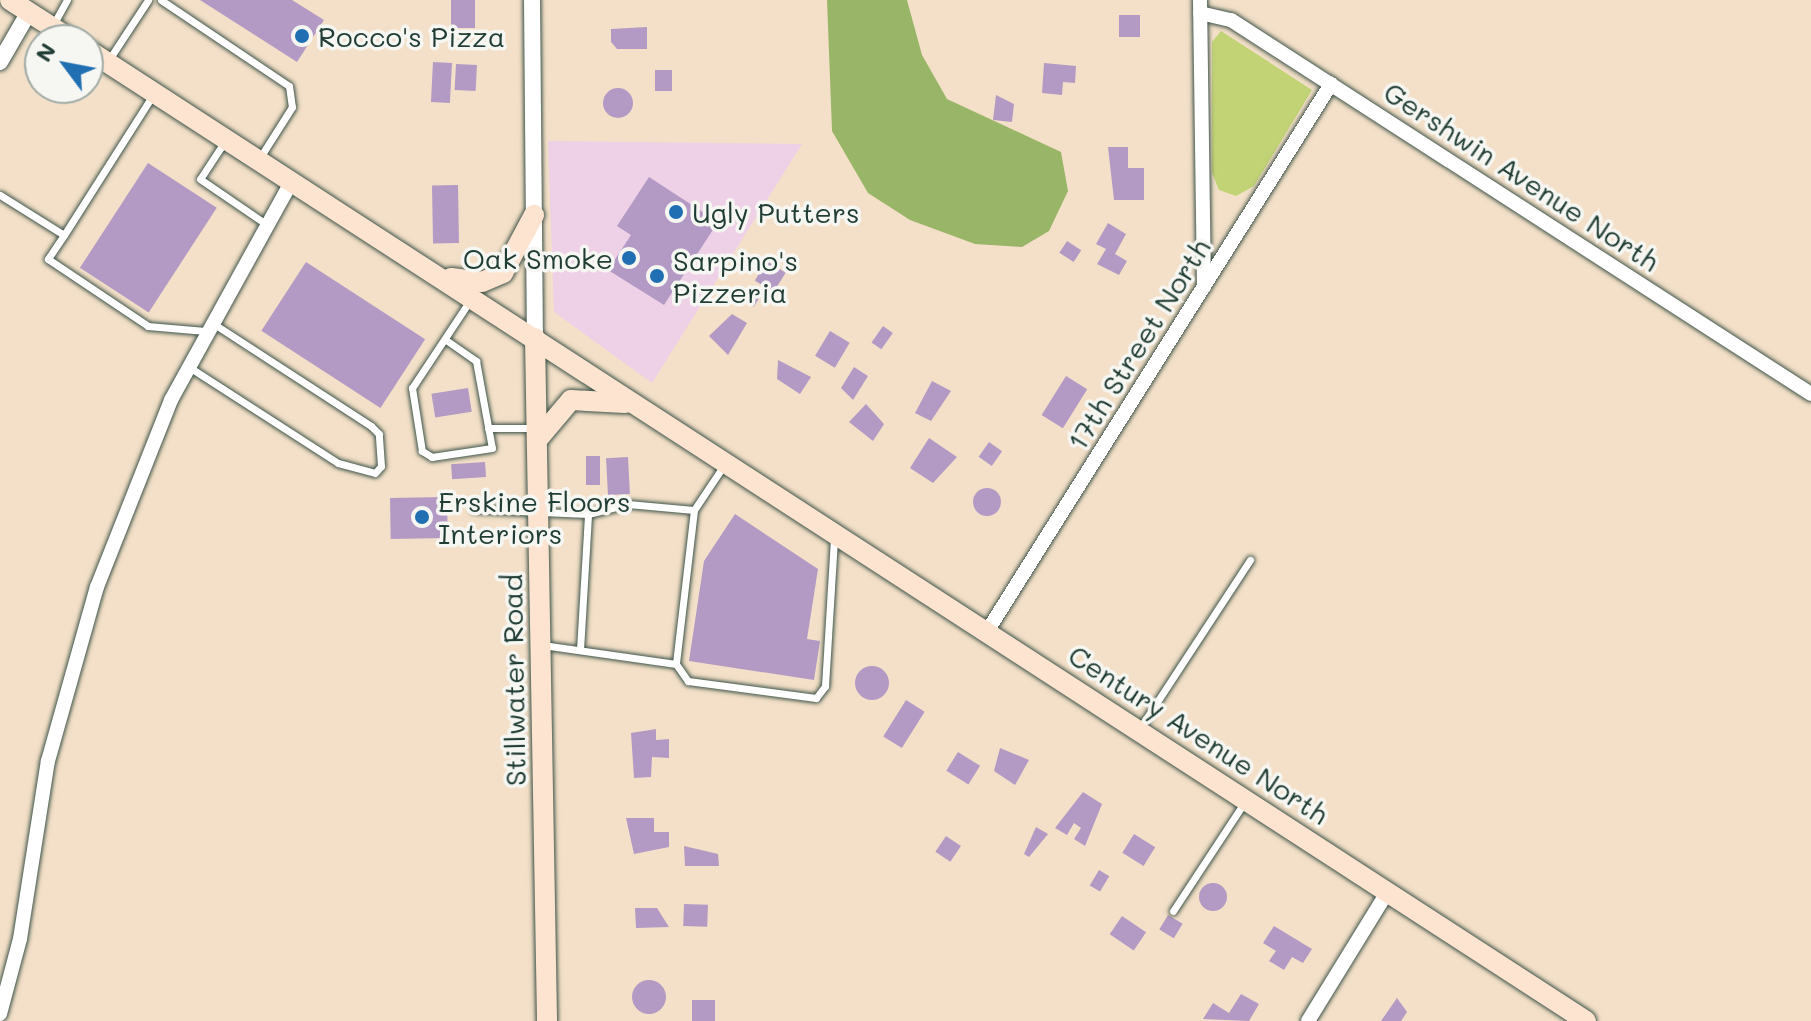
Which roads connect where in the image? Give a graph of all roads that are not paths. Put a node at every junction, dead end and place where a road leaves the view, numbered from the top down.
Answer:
1 (10, 0) edge
2 (67, 0) edge
3 (148, 0) edge
4 (161, 0) edge
5 (532, 0) edge
6 (1200, 7) edge
7 (29, 12) junction
8 (49, 24) edge
9 (53, 24) edge
10 (104, 61) edge
11 (0, 62) edge
12 (107, 63) junction
13 (1331, 84) junction
14 (155, 93) junction
15 (226, 139) junction
16 (258, 160) junction
17 (292, 181) junction
18 (0, 195) edge
19 (534, 215) junction
20 (266, 224) junction
21 (64, 235) junction
22 (436, 274) junction
23 (1204, 288) junction
24 (473, 298) junction
25 (207, 326) junction
26 (535, 338) junction
27 (446, 340) junction
28 (188, 366) junction
29 (1811, 394) edge
30 (645, 409) junction
31 (488, 428) junction
32 (536, 436) junction
33 (727, 461) junction
34 (474, 509) dead end
35 (537, 510) junction
36 (694, 510) junction
37 (588, 514) junction
38 (835, 531) junction
39 (1250, 560) dead end
40 (988, 630) junction
41 (540, 645) junction
42 (580, 650) junction
43 (676, 664) junction
44 (1140, 728) junction
45 (1247, 798) junction
46 (1388, 891) junction
47 (1173, 911) dead end
48 (0, 1014) edge
49 (547, 1021) edge
50 (1308, 1021) edge
51 (1586, 1021) edge

1 - 7 main road
2 - 9 lane
3 - 12 lane
4 - 16 lane
5 - 19 street
6 - 13 street, Gershwin Avenue North
6 - 23 street
7 - 8 main road
7 - 11 street
10 - 12 main road
12 - 14 main road
13 - 23 street, 17th Street North
13 - 29 street, Gershwin Avenue North
14 - 15 main road
14 - 21 lane
15 - 16 main road
15 - 20 lane
16 - 17 main road, Century Avenue North
17 - 20 street
17 - 22 main road, Century Avenue North
18 - 21 lane
19 - 22 main road
19 - 26 street
20 - 25 street
21 - 25 lane
22 - 24 main road, Century Avenue North
23 - 40 street, 17th Street North
24 - 26 main road, Century Avenue North
24 - 27 lane
25 - 28 street
25 - 28 lane
26 - 30 main road, Century Avenue North
26 - 32 main road, Stillwater Road
27 - 31 lane
27 - 31 lane
28 - 48 street
30 - 32 main road
30 - 33 main road, Century Avenue North
31 - 32 lane
32 - 35 main road, Stillwater Road
33 - 36 lane
33 - 38 main road, Century Avenue North
34 - 35 lane
35 - 37 lane
35 - 41 main road, Stillwater Road
36 - 37 lane
36 - 43 lane
37 - 42 lane
38 - 40 main road, Century Avenue North
38 - 43 lane
39 - 44 lane
40 - 44 main road, Century Avenue North
41 - 42 lane
41 - 49 main road, Stillwater Road
42 - 43 lane
44 - 45 main road, Century Avenue North
45 - 46 main road, Century Avenue North
45 - 47 lane
46 - 50 street
46 - 51 main road, Century Avenue North

